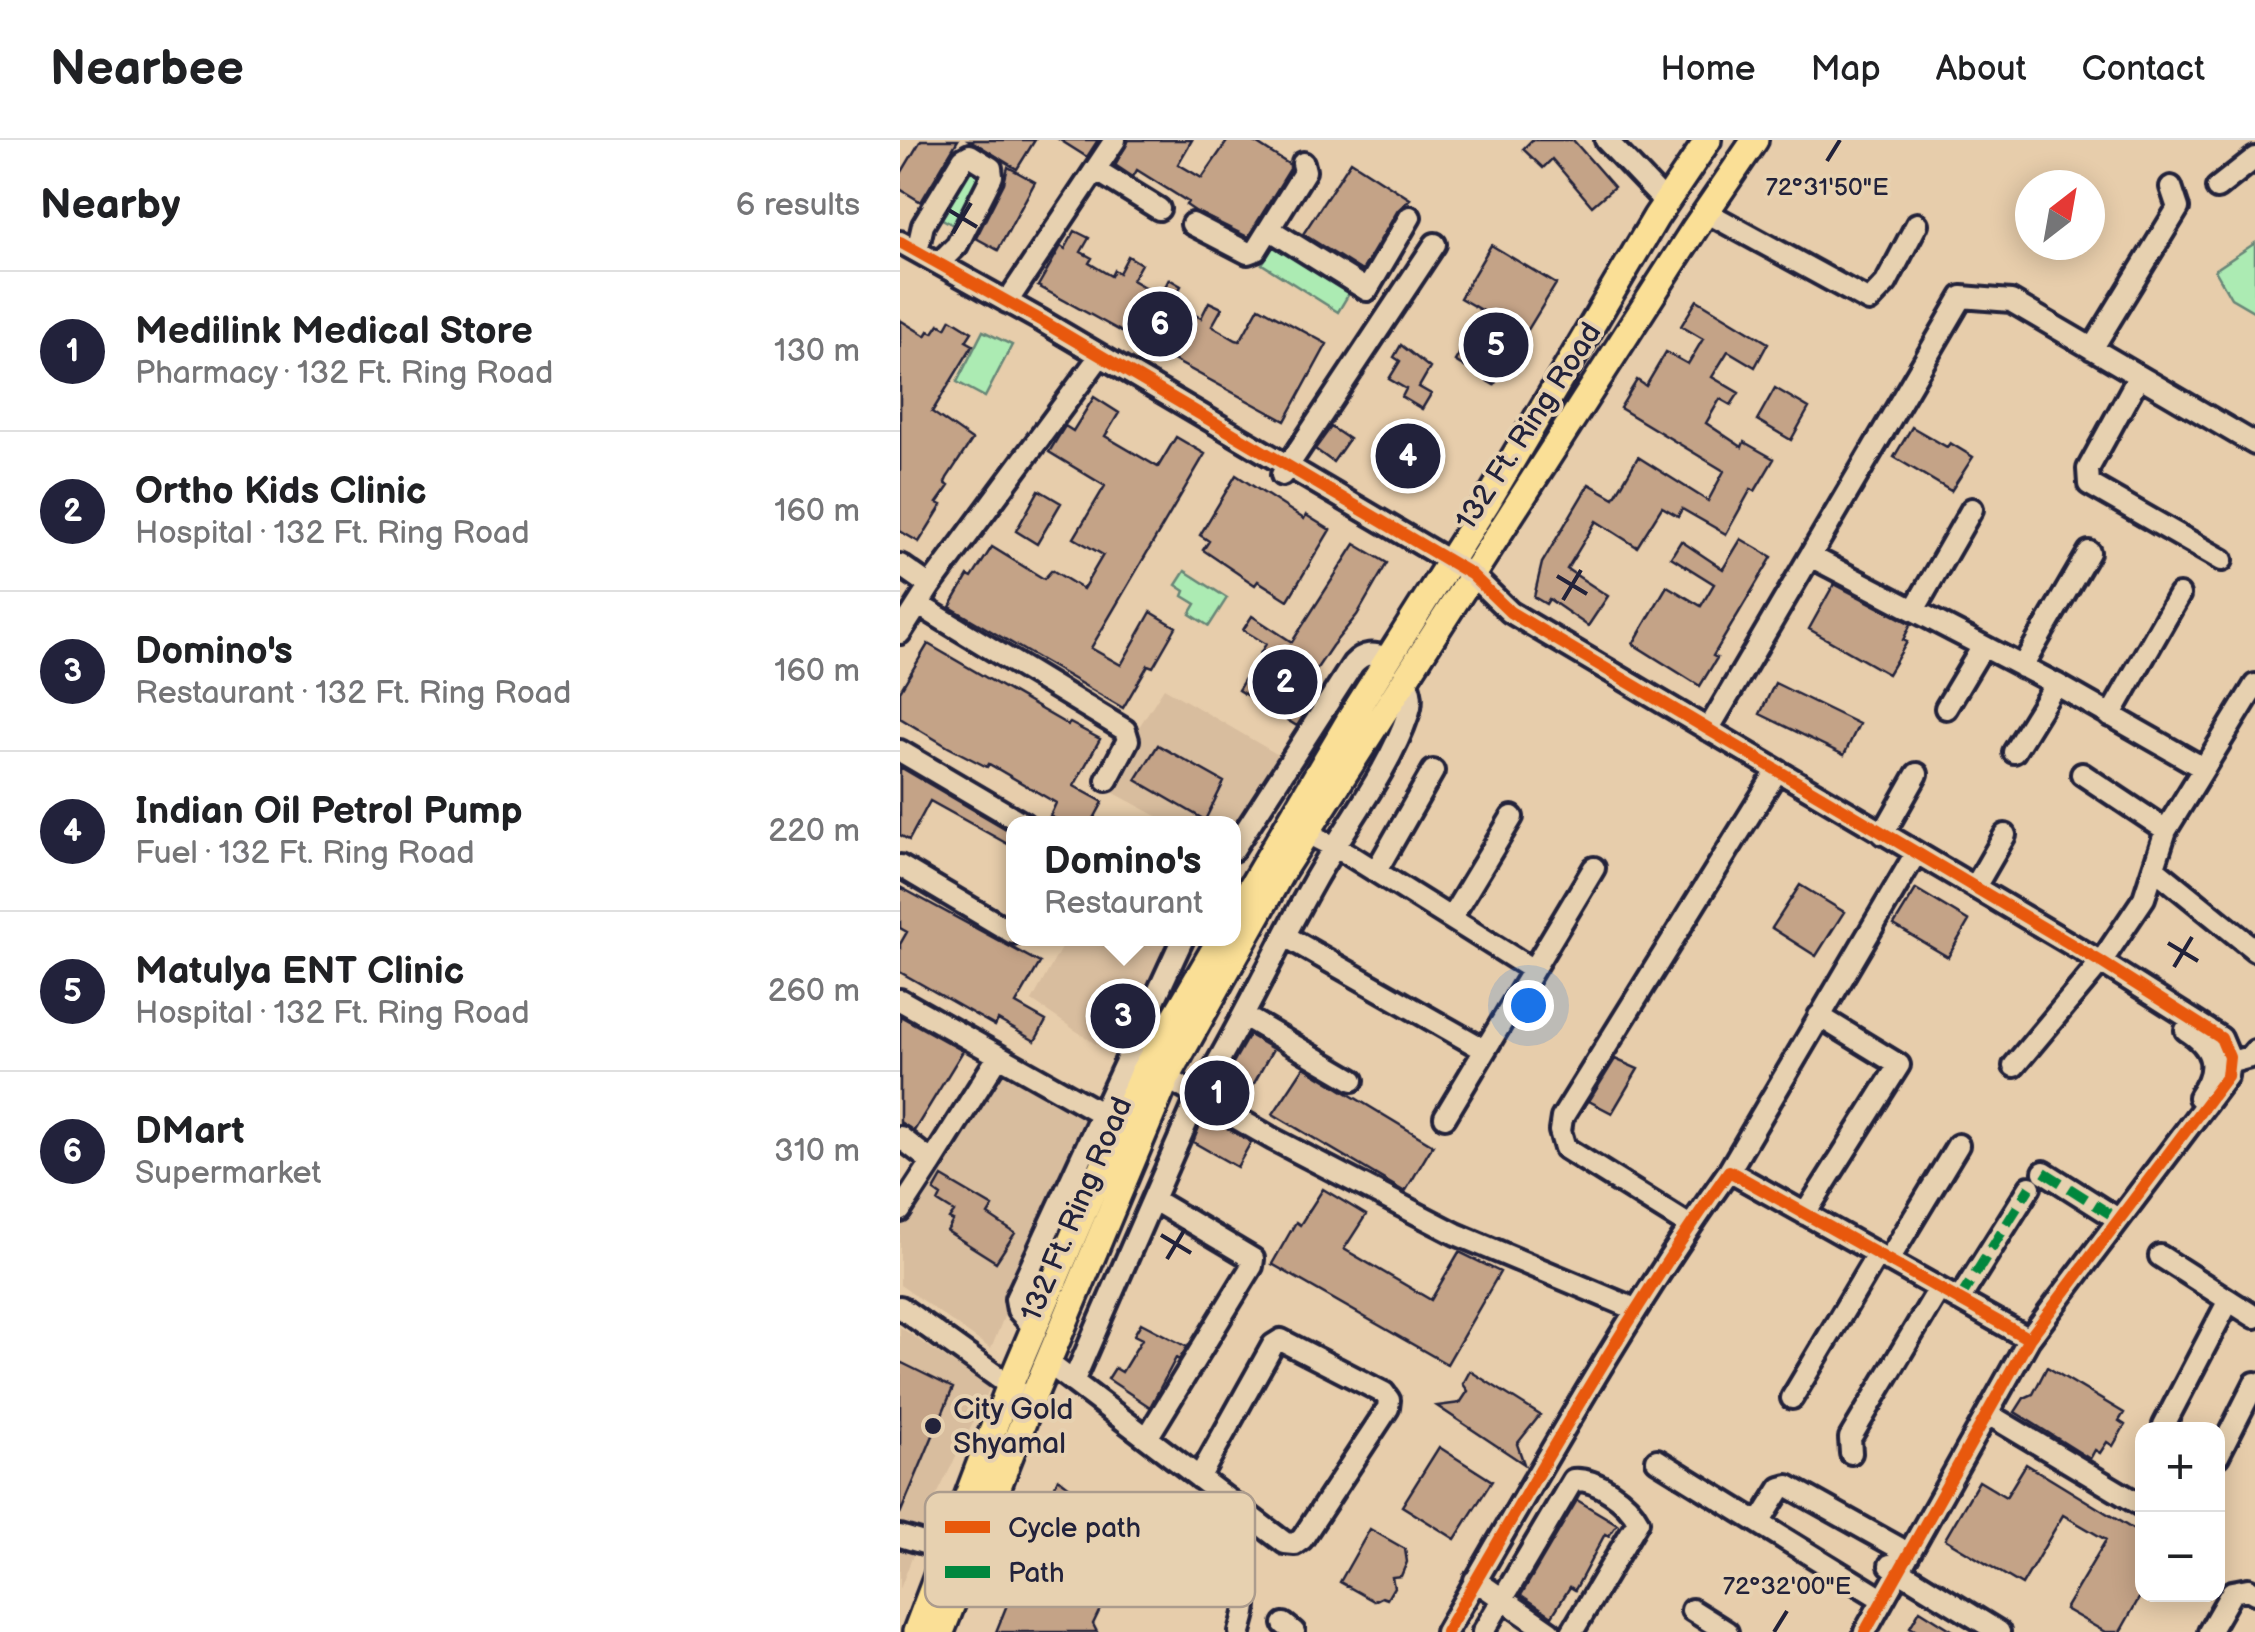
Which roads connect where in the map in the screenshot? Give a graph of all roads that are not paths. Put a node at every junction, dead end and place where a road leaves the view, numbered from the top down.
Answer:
1 (1115, 140) edge
2 (1606, 140) edge
3 (1755, 140) edge
4 (1767, 140) edge
5 (1706, 142) edge
6 (2255, 158) edge
7 (1303, 163) dead end
8 (1096, 170) junction
9 (1732, 174) junction
10 (2171, 187) dead end
11 (2217, 188) dead end
12 (1666, 204) junction
13 (1160, 209) dead end
14 (1706, 212) junction
15 (1410, 218) dead end
16 (1192, 224) dead end
17 (1916, 224) dead end
18 (1269, 229) junction
19 (1435, 244) dead end
20 (906, 250) edge
21 (939, 262) junction
22 (1368, 290) junction
23 (1007, 302) junction
24 (1393, 307) junction
25 (2092, 349) junction
26 (1097, 360) junction
27 (2139, 376) junction
28 (2255, 444) edge
29 (1284, 472) junction
30 (1972, 509) dead end
31 (2089, 552) dead end
32 (1810, 556) junction
33 (2222, 560) dead end
34 (900, 565) edge
35 (1456, 573) junction
36 (930, 586) junction
37 (2180, 594) dead end
38 (919, 605) junction
39 (1914, 610) junction
40 (900, 632) edge
41 (1983, 646) junction
42 (2022, 666) junction
43 (1397, 668) junction
44 (2056, 684) junction
45 (2255, 685) edge
46 (1946, 708) dead end
47 (2110, 716) junction
48 (1708, 730) junction
49 (900, 751) edge
50 (2014, 752) dead end
51 (2202, 768) junction
52 (1433, 770) dead end
53 (1917, 774) dead end
54 (2082, 774) dead end
55 (1774, 776) junction
56 (1107, 780) dead end
57 (1010, 816) edge
58 (1512, 817) dead end
59 (2166, 830) junction
60 (1306, 832) junction
61 (1883, 834) junction
62 (2005, 835) dead end
63 (1241, 838) edge
64 (1334, 846) junction
65 (1912, 858) junction
66 (900, 866) edge
67 (1594, 868) dead end
68 (2155, 869) junction
69 (1376, 871) junction
70 (1975, 887) junction
71 (1241, 906) edge
72 (1451, 918) junction
73 (1006, 930) edge
74 (1286, 936) junction
75 (1180, 946) edge
76 (1216, 946) edge
77 (2255, 950) edge
78 (2097, 966) junction
79 (1533, 970) junction
80 (900, 1000) edge
81 (1244, 1016) junction
82 (1819, 1016) junction
83 (1486, 1050) junction
84 (998, 1057) junction
85 (2253, 1057) edge
86 (2228, 1063) junction
87 (2014, 1066) dead end
88 (1167, 1078) junction
89 (1353, 1080) dead end
90 (1198, 1096) junction
91 (1445, 1118) dead end
92 (1112, 1119) junction
93 (900, 1136) edge
94 (1958, 1145) dead end
95 (932, 1162) junction
96 (1728, 1171) junction
97 (1154, 1200) junction
98 (900, 1212) edge
99 (1805, 1214) junction
100 (2110, 1214) junction
101 (1690, 1226) junction
102 (2160, 1256) dead end
103 (1882, 1258) junction
104 (1939, 1289) junction
105 (1958, 1300) junction
106 (2228, 1300) junction
107 (900, 1307) edge
108 (1636, 1309) junction
109 (2255, 1318) edge
110 (2024, 1336) junction
111 (1048, 1362) junction
112 (1073, 1382) junction
113 (2255, 1383) edge
114 (1010, 1385) junction
115 (1792, 1398) dead end
116 (1030, 1402) junction
117 (1988, 1414) junction
118 (2166, 1422) edge
119 (1147, 1438) junction
120 (2225, 1442) edge
121 (1851, 1453) dead end
122 (1658, 1460) dead end
123 (1199, 1478) junction
124 (969, 1492) edge
125 (995, 1492) edge
126 (1218, 1492) edge
127 (2135, 1502) edge
128 (1255, 1520) edge
129 (1760, 1523) junction
130 (900, 1536) edge
131 (925, 1543) edge
132 (1896, 1561) junction
133 (1476, 1580) junction
134 (2255, 1593) edge
135 (1874, 1594) junction
136 (1502, 1599) junction
137 (948, 1607) edge
138 (953, 1607) edge
139 (1247, 1607) edge
140 (1692, 1610) dead end
141 (926, 1625) edge
142 (1541, 1630) edge
143 (1991, 1630) edge
144 (905, 1632) edge
145 (961, 1632) edge
146 (1240, 1632) edge
147 (1446, 1632) edge
148 (1483, 1632) edge
149 (1572, 1632) edge
150 (1728, 1632) edge
151 (1852, 1632) edge
152 (1865, 1632) edge
153 (2210, 1632) edge

1 - 8 street
2 - 12 street
3 - 9 main road
4 - 9 main road
5 - 12 main road, 132 Ft. Ring Road
6 - 11 street
7 - 18 street
8 - 13 street
8 - 23 street
9 - 14 main road, 132 Ft. Ring Road
10 - 25 street
12 - 35 main road, 132 Ft. Ring Road
14 - 17 street
14 - 35 main road, 132 Ft. Ring Road
15 - 22 street
16 - 18 street
18 - 22 street
19 - 24 street
20 - 21 street
20 - 21 street
20 - 26 street
21 - 23 street
22 - 24 street
23 - 26 street
24 - 29 street
25 - 27 street
25 - 32 street
26 - 29 street
26 - 36 street
27 - 28 street
27 - 33 street
29 - 35 street
30 - 39 street
31 - 42 street
32 - 39 street
32 - 48 street
34 - 36 street
35 - 43 main road, 132 Ft. Ring Road
35 - 48 street
35 - 55 street
36 - 38 street
37 - 47 street
38 - 40 street
38 - 56 street
39 - 41 street
41 - 42 street
41 - 46 street
42 - 44 street
43 - 60 main road, 132 Ft. Ring Road
43 - 63 street
43 - 64 street
43 - 71 main road, 132 Ft. Ring Road
44 - 47 street
44 - 50 street
45 - 51 street
47 - 51 street
48 - 55 street
49 - 57 street
51 - 59 street
52 - 69 street
53 - 61 street
54 - 59 street
55 - 61 street
55 - 65 street
55 - 101 street
58 - 72 street
59 - 68 street
60 - 64 street
60 - 88 main road, 132 Ft. Ring Road
61 - 65 street
62 - 70 street
64 - 69 street
64 - 74 street
65 - 70 street
65 - 78 street
65 - 82 street
66 - 73 street
67 - 79 street
68 - 77 street
68 - 78 street
69 - 72 street
70 - 78 street
72 - 79 street
74 - 81 street
74 - 83 street
75 - 92 street
76 - 92 main road, 132 Ft. Ring Road
78 - 86 street
78 - 87 street
78 - 100 street
79 - 83 street
80 - 84 street
81 - 89 street
81 - 90 street
82 - 96 street
82 - 99 street
83 - 91 street
84 - 92 street
84 - 95 street
85 - 86 street
86 - 110 street
88 - 90 street
88 - 111 main road, 132 Ft. Ring Road
90 - 97 street
90 - 108 street
92 - 114 main road, 132 Ft. Ring Road
93 - 95 street
94 - 103 street
95 - 98 street
96 - 99 street
96 - 101 street
97 - 112 street
97 - 119 street
99 - 103 street
100 - 105 street
100 - 110 street
101 - 108 street
102 - 106 street
103 - 104 street
103 - 115 street
104 - 105 street
104 - 121 street
105 - 110 street
106 - 109 street
106 - 118 street
107 - 114 street
108 - 133 street
110 - 117 street
110 - 132 street
111 - 112 street
111 - 116 main road, 132 Ft. Ring Road
112 - 119 street
113 - 120 street
114 - 116 street
114 - 124 main road, 132 Ft. Ring Road
116 - 125 main road, 132 Ft. Ring Road
117 - 127 street
117 - 132 street
119 - 123 street
122 - 129 street
123 - 126 street
123 - 128 street
129 - 132 street
129 - 135 street
130 - 131 street
132 - 135 street
132 - 143 street
132 - 152 street
133 - 136 street
133 - 147 street
134 - 153 street
135 - 151 street
136 - 142 street
136 - 148 street
136 - 149 street
137 - 141 main road, 132 Ft. Ring Road
138 - 145 main road
139 - 146 street
140 - 150 street
141 - 144 main road

